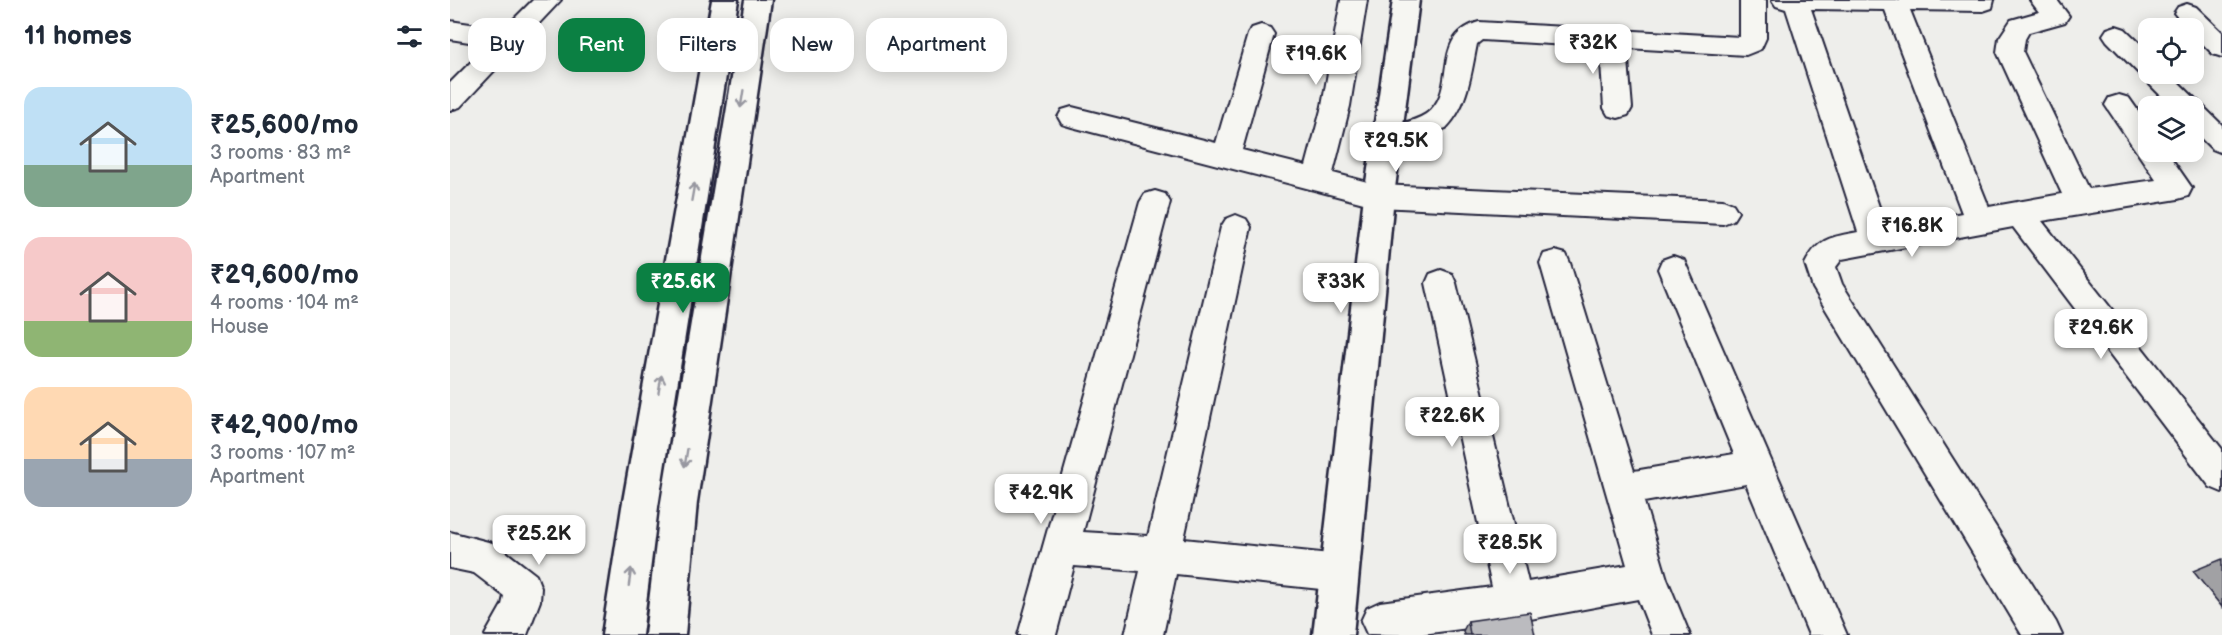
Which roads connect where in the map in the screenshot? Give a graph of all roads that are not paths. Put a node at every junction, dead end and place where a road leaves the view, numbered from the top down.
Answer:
1 (548, 0) edge
2 (725, 0) edge
3 (758, 0) edge
4 (1354, 0) edge
5 (1406, 0) edge
6 (1753, 0) edge
7 (1785, 0) edge
8 (1894, 0) edge
9 (2043, 0) edge
10 (1796, 1) edge
11 (1983, 2) dead end
12 (2187, 13) dead end
13 (530, 18) edge
14 (450, 30) edge
15 (468, 33) edge
16 (1261, 34) dead end
17 (2116, 35) dead end
18 (1613, 39) junction
19 (2222, 48) edge
20 (2138, 57) edge
21 (478, 72) edge
22 (2164, 84) edge
23 (2177, 96) edge
24 (450, 100) edge
25 (2119, 105) dead end
26 (1618, 108) dead end
27 (1072, 117) dead end
28 (2204, 124) edge
29 (2138, 132) edge
30 (1387, 137) junction
31 (2222, 142) edge
32 (1226, 156) junction
33 (2159, 162) edge
34 (1317, 180) junction
35 (1379, 196) junction
36 (1155, 202) dead end
37 (2080, 202) junction
38 (1723, 212) dead end
39 (2019, 213) junction
40 (1980, 221) junction
41 (1236, 227) dead end
42 (1875, 240) junction
43 (1555, 263) dead end
44 (1673, 269) dead end
45 (1441, 283) dead end
46 (1756, 466) junction
47 (2222, 476) edge
48 (1623, 489) junction
49 (1061, 548) junction
50 (450, 550) edge
51 (1163, 555) junction
52 (1340, 573) junction
53 (1649, 579) junction
54 (1514, 603) junction
55 (1380, 621) dead end
56 (1443, 623) edge
57 (504, 635) edge
58 (622, 635) edge
59 (665, 635) edge
60 (1037, 635) edge
61 (1144, 635) edge
62 (1333, 635) edge
63 (1671, 635) edge
64 (1828, 635) edge
65 (2043, 635) edge

1 - 13 street
58 -> 2 street
3 -> 59 street
4 - 34 street
5 - 30 street
6 - 18 street
7 - 10 street
8 - 10 street
8 - 11 street
8 - 40 street
9 - 37 street
10 - 42 street
12 - 19 street
14 - 15 street
16 - 32 street
17 - 20 street
18 - 26 street
18 - 30 street
21 - 24 street
22 - 23 street
25 - 29 street
27 - 32 street
28 - 31 street
30 - 35 street
32 - 34 street
33 - 37 street
34 - 35 street
35 - 38 street
35 - 52 street
36 - 49 street
37 - 39 street
39 - 40 street
39 - 47 street
40 - 42 street
41 - 51 street
42 - 65 street
43 - 48 street
44 - 46 street
45 - 54 street
46 - 48 street
46 - 64 street
48 - 53 street
49 - 51 street
49 - 60 street
50 - 57 street
51 - 52 street
51 - 61 street
52 - 62 street
53 - 54 street
53 - 63 street
54 - 56 street
55 - 56 street

